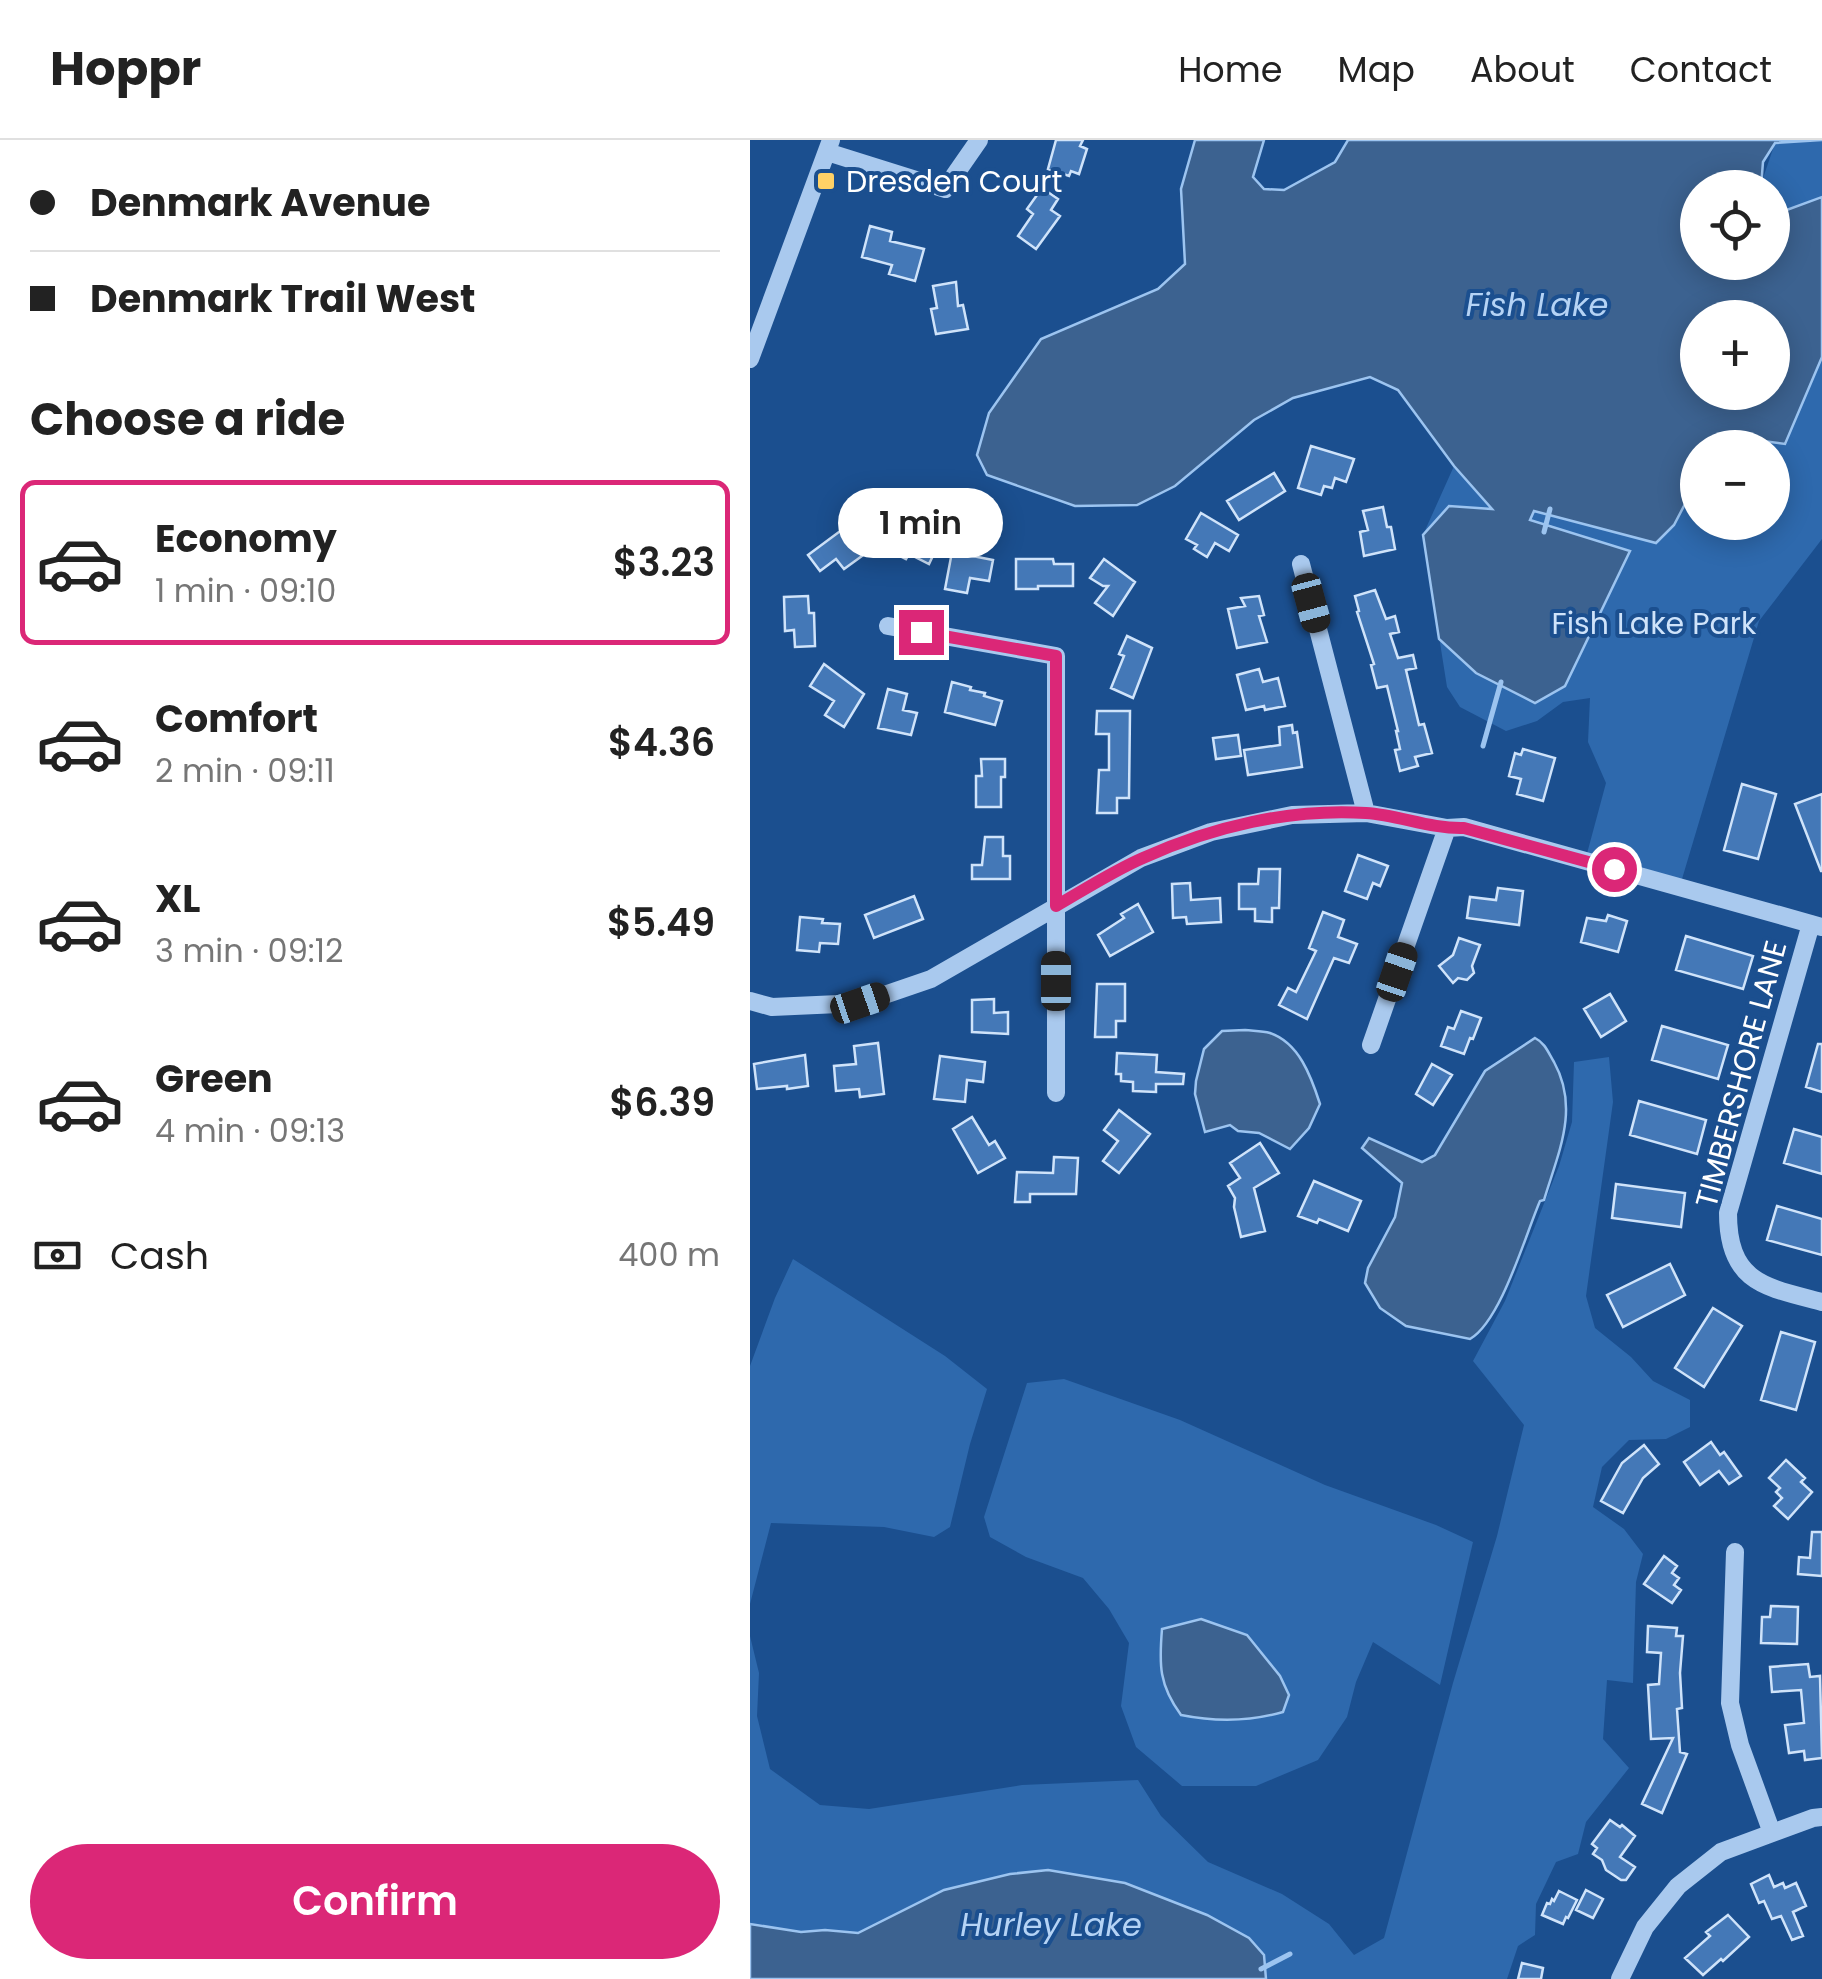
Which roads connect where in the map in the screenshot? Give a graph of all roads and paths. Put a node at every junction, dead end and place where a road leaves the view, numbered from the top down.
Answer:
1 (978, 140) edge
2 (829, 146) edge
3 (750, 360) edge
4 (1301, 564) dead end
5 (888, 626) dead end
6 (1366, 813) junction
7 (1447, 828) junction
8 (1056, 906) junction
9 (1816, 925) edge
10 (750, 1002) edge
11 (1372, 1045) dead end
12 (1056, 1094) dead end
13 (1822, 1302) edge
14 (1735, 1552) dead end
15 (1822, 1817) edge
16 (1772, 1833) junction
17 (1620, 1979) edge

1 - 2 street
2 - 3 street
4 - 6 street
5 - 8 street
6 - 7 street
6 - 8 street
7 - 9 street
7 - 11 street
8 - 10 street
8 - 12 street
9 - 13 street, TIMBERSHORE LANE
14 - 16 street
15 - 16 street
16 - 17 street

